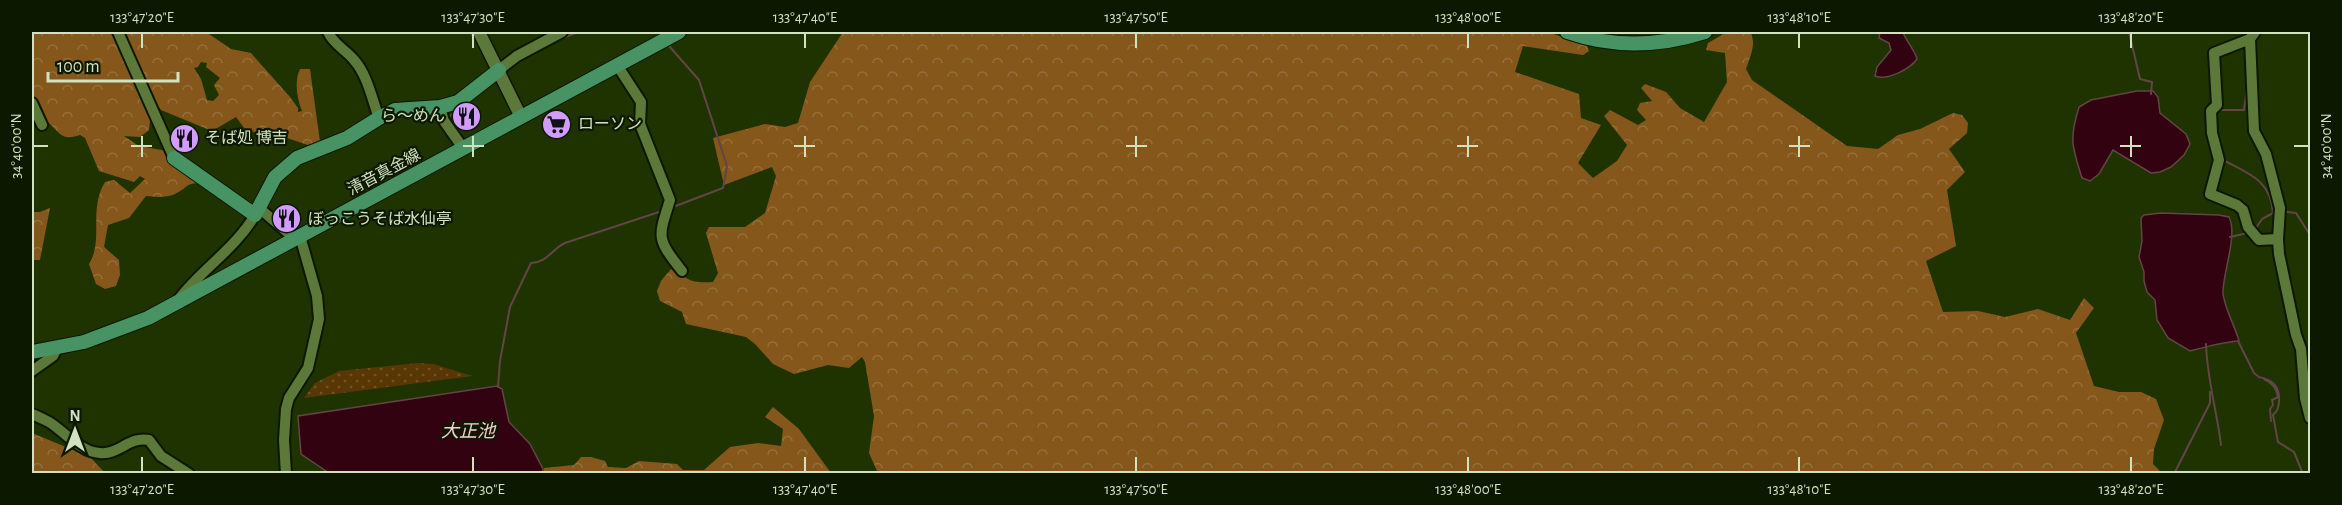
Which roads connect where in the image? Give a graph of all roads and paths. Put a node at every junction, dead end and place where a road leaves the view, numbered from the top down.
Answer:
1 (118, 32) edge
2 (328, 32) edge
3 (479, 32) edge
4 (562, 32) edge
5 (679, 32) edge
6 (1567, 32) edge
7 (1705, 32) edge
8 (2252, 35) edge
9 (617, 65) junction
10 (499, 70) junction
11 (32, 103) edge
12 (440, 107) junction
13 (521, 117) junction
14 (379, 118) junction
15 (42, 125) dead end
16 (463, 148) junction
17 (174, 158) joint
18 (256, 211) junction
19 (297, 237) junction
20 (2278, 239) junction
21 (682, 271) dead end
22 (176, 303) junction
23 (57, 348) junction
24 (32, 352) edge
25 (32, 371) edge
26 (32, 414) edge
27 (2310, 418) edge
28 (189, 474) edge
29 (286, 474) edge

1 - 17 street
2 - 14 street
3 - 10 street
4 - 10 street
5 - 9 main road, 清音真金線
6 - 7 main road
8 - 20 street
8 - 20 street
9 - 13 main road, 清音真金線
9 - 21 street
10 - 12 main road
10 - 13 street
11 - 15 street
12 - 14 main road
12 - 16 street
13 - 16 main road, 清音真金線
14 - 18 main road
16 - 19 main road, 清音真金線
17 - 18 main road
18 - 19 street
18 - 22 street
19 - 22 main road, 清音真金線
19 - 29 street
20 - 27 street
22 - 23 main road, 清音真金線
23 - 24 main road, 清音真金線
23 - 25 street
26 - 28 street

